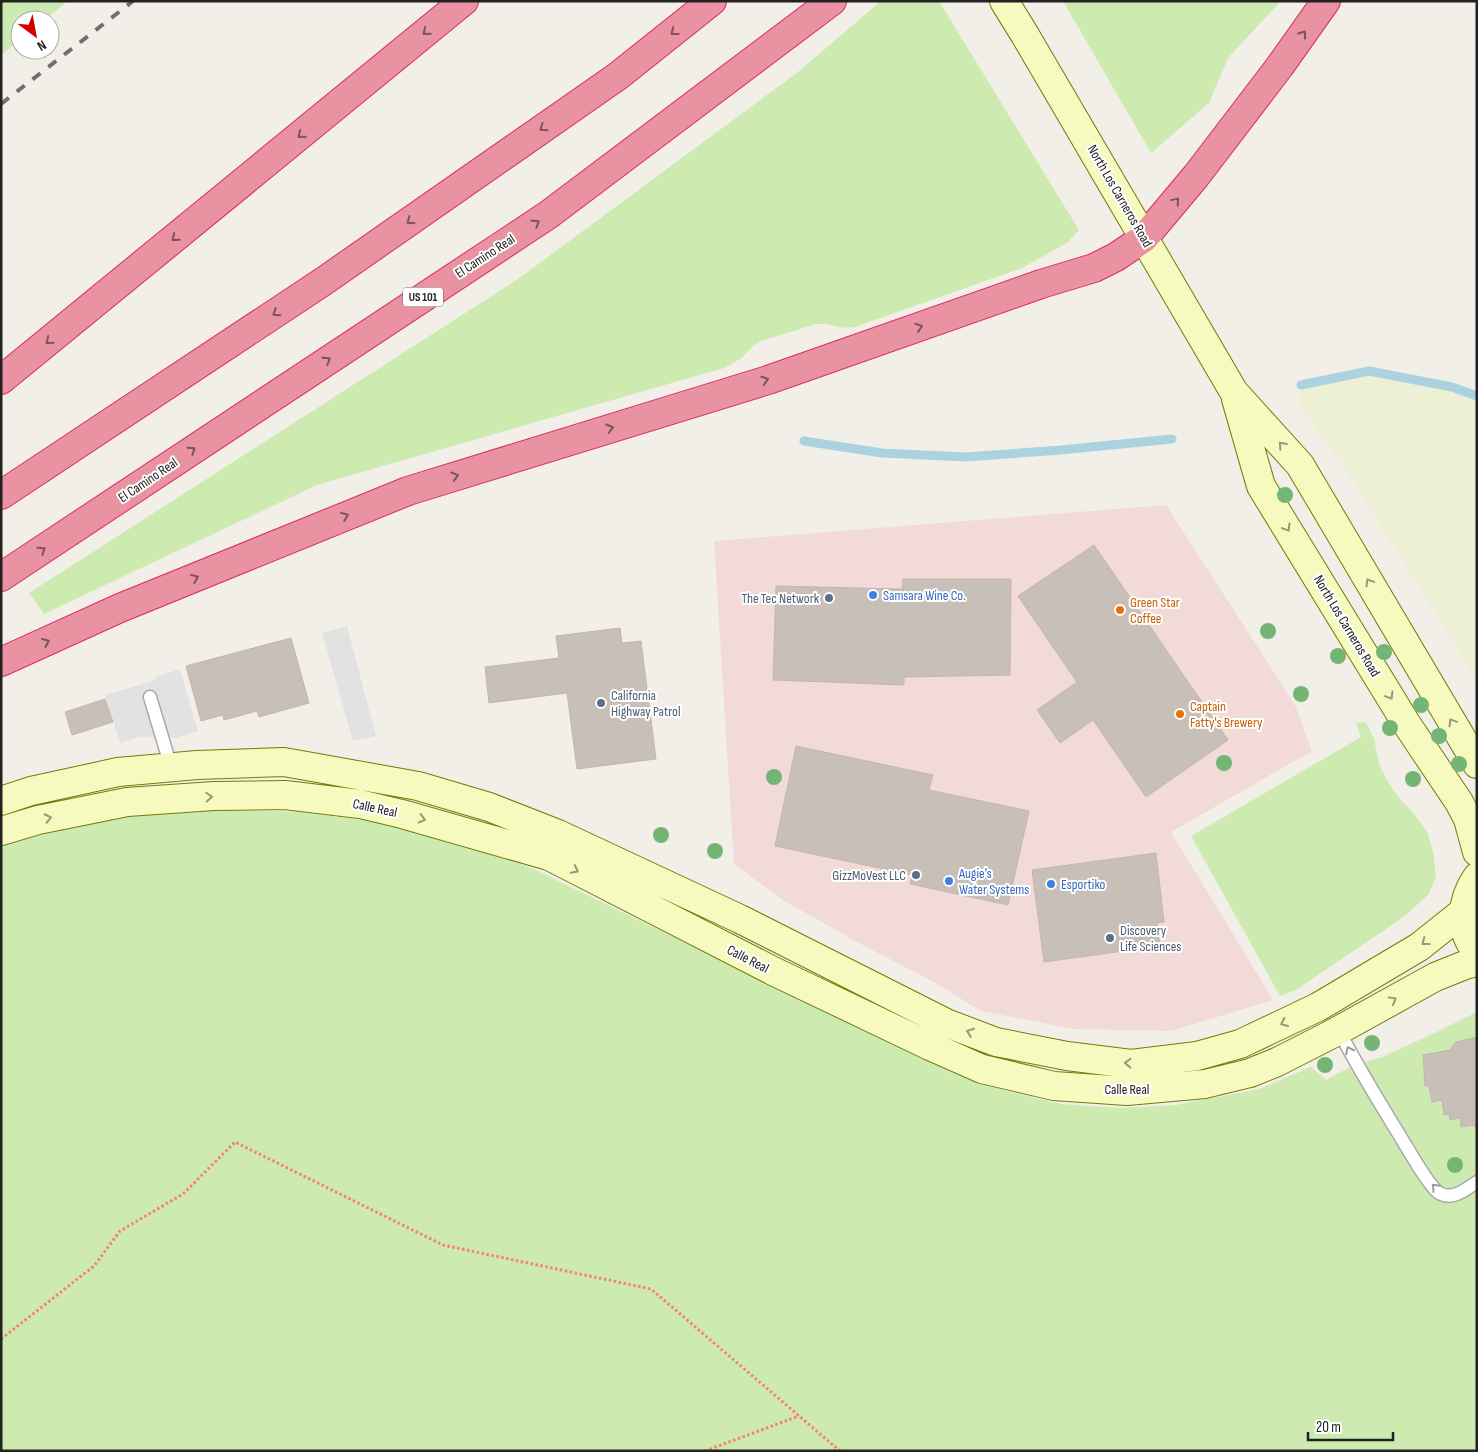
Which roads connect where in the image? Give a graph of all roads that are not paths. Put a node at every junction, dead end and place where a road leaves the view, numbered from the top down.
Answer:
1 (464, 1) edge
2 (712, 1) edge
3 (832, 1) edge
4 (1004, 1) edge
5 (1326, 1) edge
6 (1144, 238) junction
7 (1, 380) edge
8 (1234, 392) junction
9 (1, 496) edge
10 (1, 577) edge
11 (1, 662) edge
12 (150, 697) dead end
13 (1477, 764) edge
14 (171, 767) junction
15 (1, 801) edge
16 (1, 831) edge
17 (1477, 852) edge
18 (1477, 877) edge
19 (1463, 912) junction
20 (1477, 952) edge
21 (1477, 962) edge
22 (1338, 1031) junction
23 (1477, 1182) edge

1 -> 7 highway
2 -> 9 highway
10 -> 3 highway, El Camino Real / US 101
4 - 6 main road, North Los Carneros Road
6 -> 5 highway
6 - 8 main road, North Los Carneros Road
11 -> 6 highway
13 -> 8 main road, North Los Carneros Road
8 -> 17 main road, North Los Carneros Road
12 - 14 lane
14 - 15 main road, Calle Real
19 -> 14 main road, Calle Real
16 -> 22 main road, Calle Real
18 - 19 main road
19 - 20 main road
22 -> 21 main road, Calle Real
23 -> 22 lane

